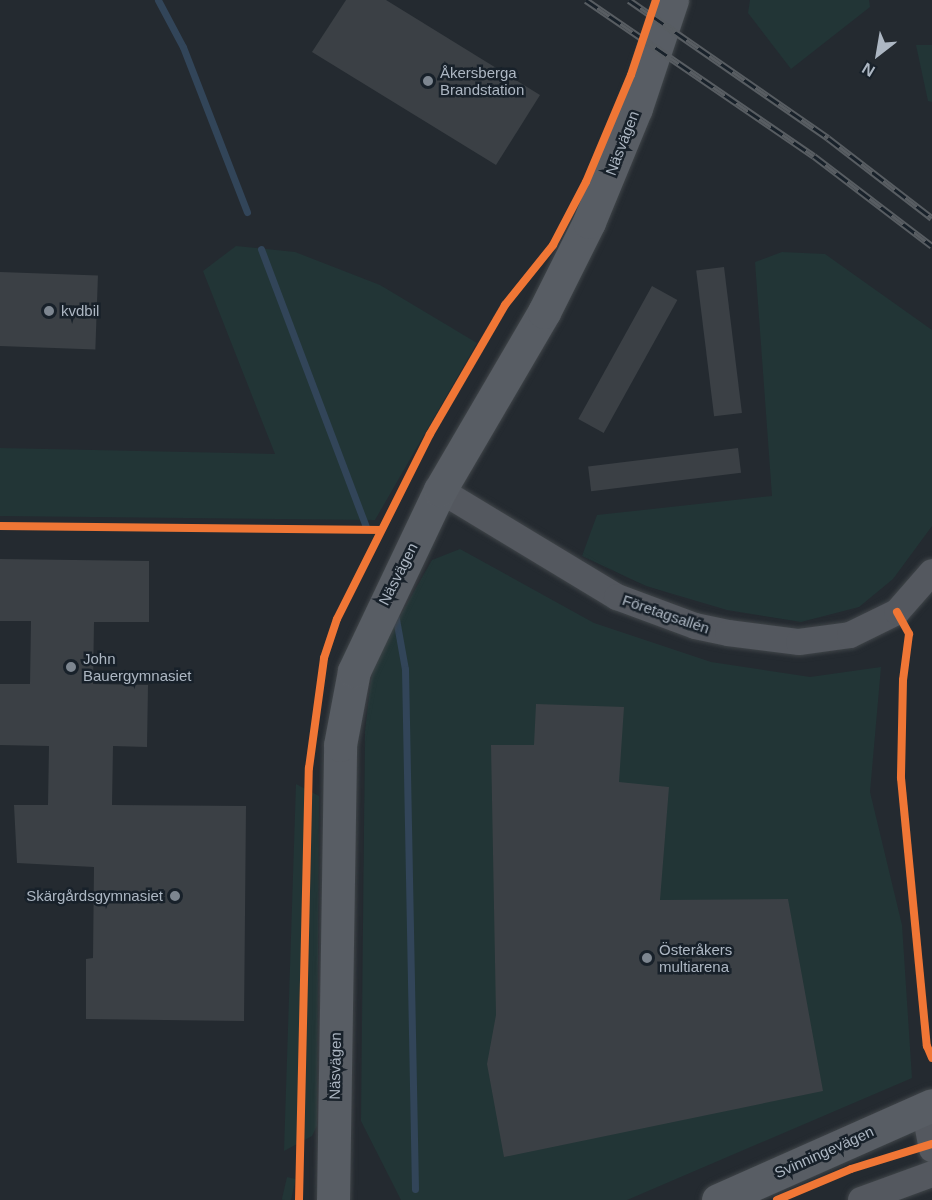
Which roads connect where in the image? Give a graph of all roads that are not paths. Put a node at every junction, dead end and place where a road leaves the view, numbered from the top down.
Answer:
1 (672, 0) edge
2 (440, 490) junction
3 (932, 572) edge
4 (928, 1107) edge
5 (932, 1149) edge
6 (932, 1174) edge
7 (333, 1200) edge
8 (717, 1200) edge
9 (861, 1200) edge

1 - 2 street, Näsvägen
2 - 3 street, Företagsallén
2 - 7 street, Näsvägen
4 - 5 street
4 - 8 street, Svinningevägen
6 - 9 street

